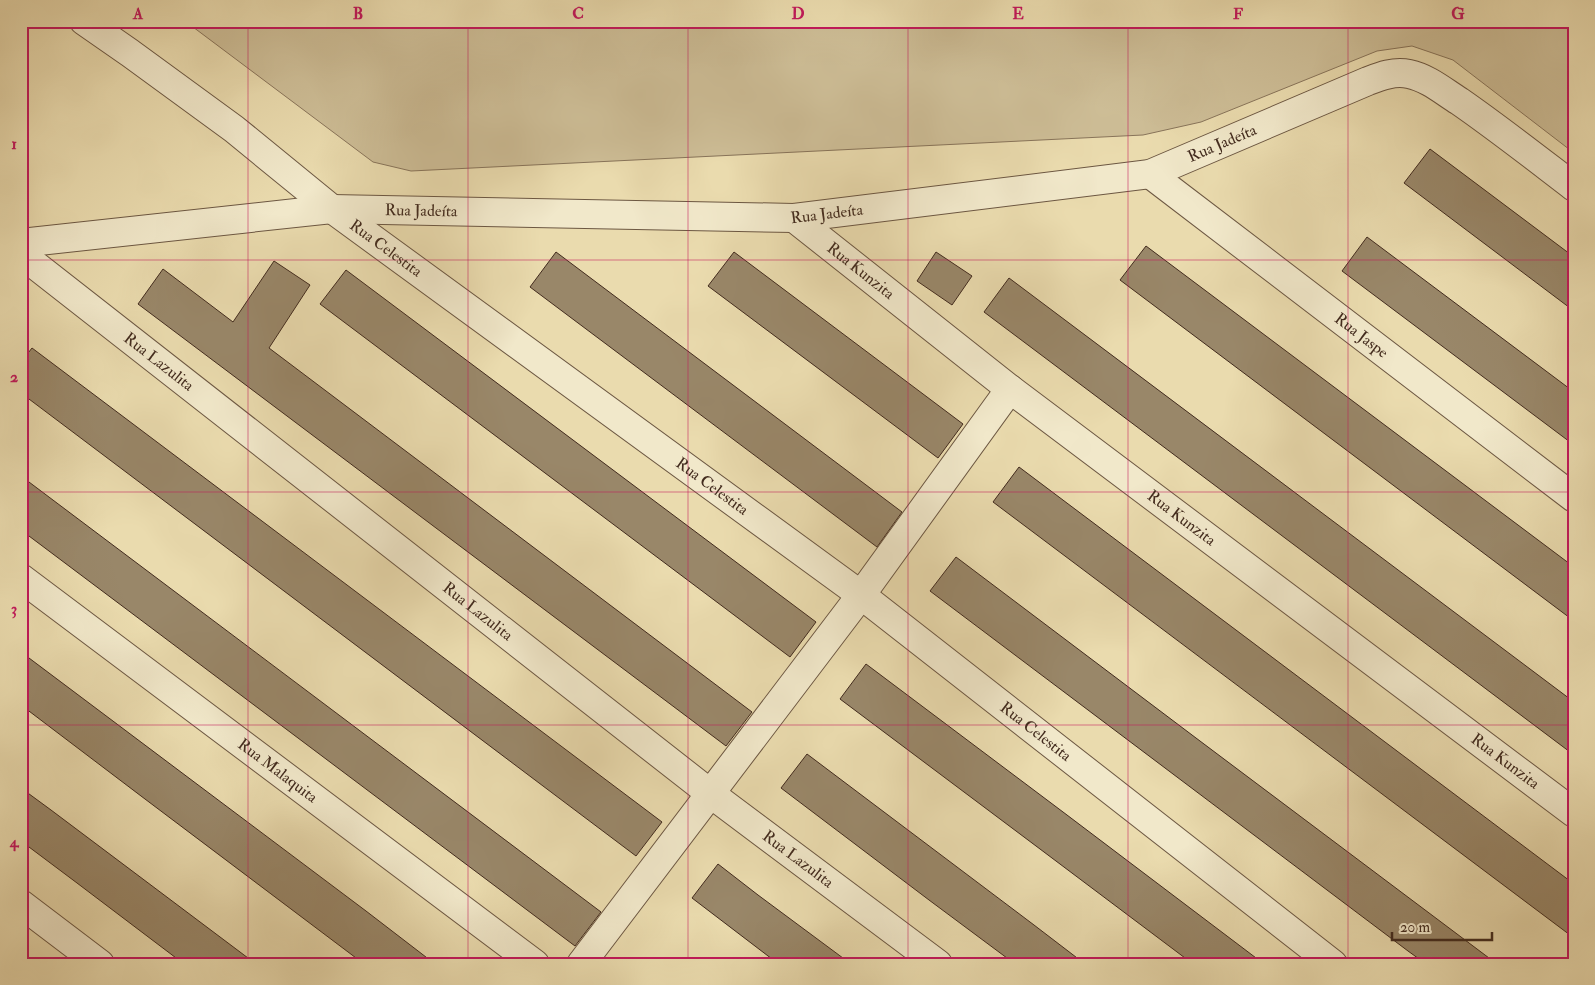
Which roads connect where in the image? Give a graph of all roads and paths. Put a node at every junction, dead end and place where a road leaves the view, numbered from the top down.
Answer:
1 (84, 21) edge
2 (1150, 174) junction
3 (1574, 187) edge
4 (332, 209) junction
5 (794, 218) junction
6 (21, 243) edge
7 (21, 254) edge
8 (1010, 389) junction
9 (1574, 498) edge
10 (21, 578) edge
11 (861, 595) junction
12 (711, 794) junction
13 (1574, 812) edge
14 (21, 904) edge
15 (100, 964) edge
16 (535, 964) edge
17 (582, 964) edge
18 (938, 964) edge
19 (1333, 964) edge

1 - 4 street, Rua Celestita
2 - 3 street, Rua Jadeíta
2 - 5 street, Rua Jadeíta
2 - 9 street, Rua Jaspe
4 - 5 street, Rua Jadeíta
4 - 6 street, Rua Jadeíta
4 - 11 street, Rua Celestita
5 - 8 street, Rua Kunzita
7 - 12 street, Rua Lazulita
8 - 11 street
8 - 13 street, Rua Kunzita
10 - 16 street, Rua Malaquita
11 - 12 street
11 - 19 street, Rua Celestita
12 - 17 street
12 - 18 street, Rua Lazulita
14 - 15 street

